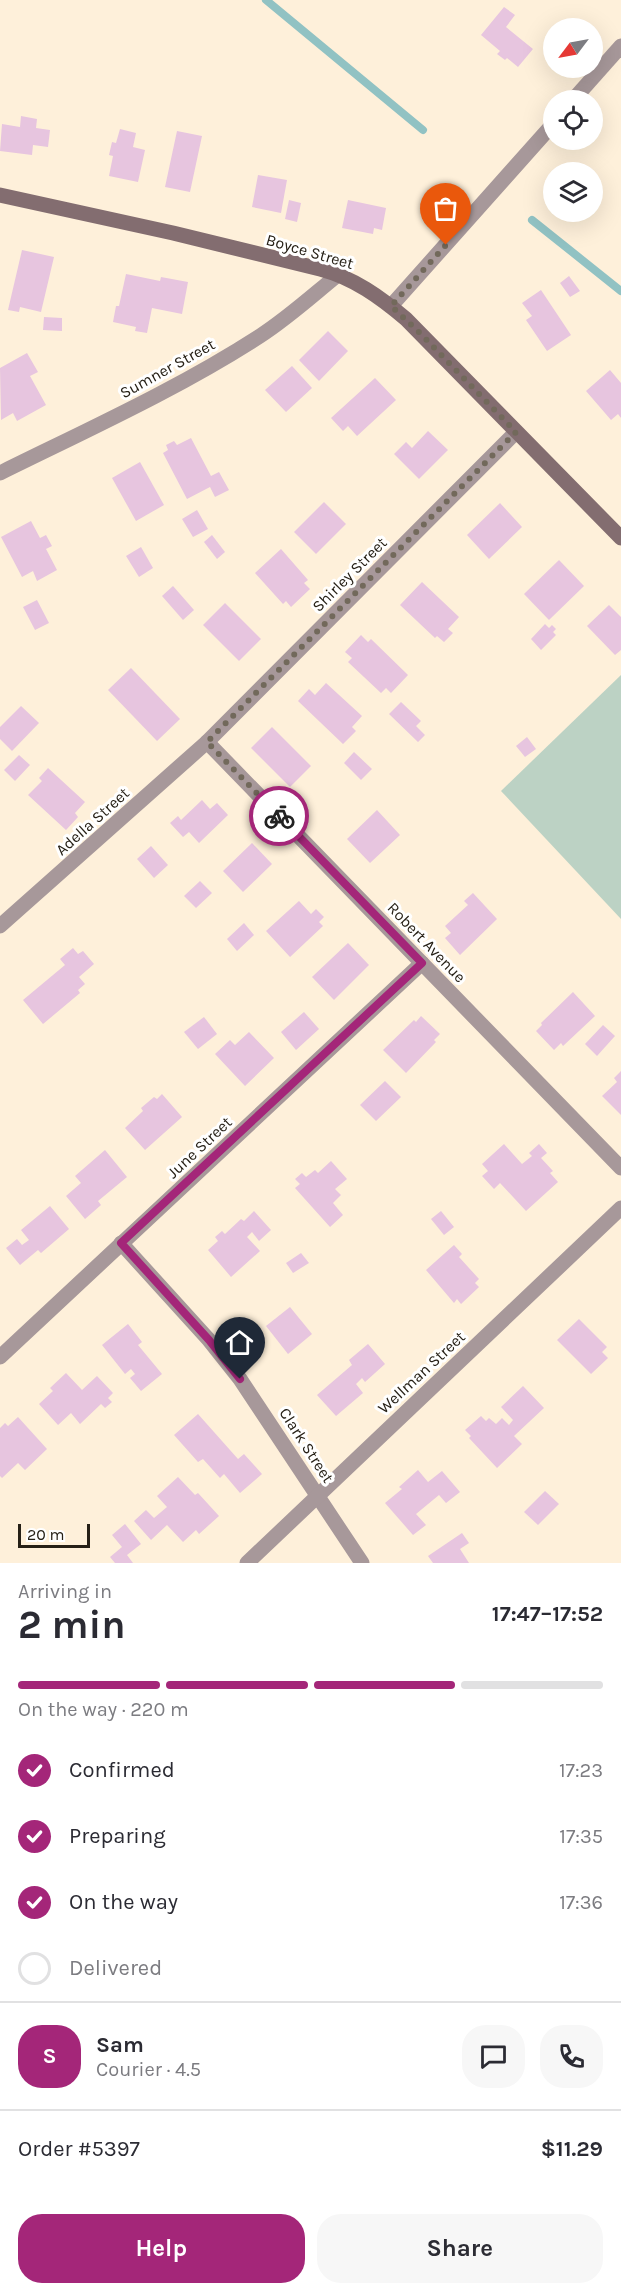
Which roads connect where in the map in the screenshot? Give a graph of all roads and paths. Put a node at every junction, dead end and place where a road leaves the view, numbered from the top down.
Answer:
1 (621, 46) edge
2 (582, 90) edge
3 (543, 135) edge
4 (0, 195) edge
5 (339, 274) junction
6 (391, 306) junction
7 (516, 432) junction
8 (0, 473) edge
9 (621, 538) edge
10 (207, 742) junction
11 (0, 926) edge
12 (422, 963) junction
13 (621, 1168) edge
14 (621, 1208) edge
15 (121, 1243) junction
16 (0, 1357) edge
17 (318, 1496) junction
18 (247, 1563) edge
19 (362, 1563) edge

1 - 2 street
3 - 6 street
4 - 5 street, Boyce Street
5 - 6 street, Boyce Street
5 - 8 street, Sumner Street
6 - 7 street, Boyce Street
7 - 9 street, Boyce Street
7 - 10 street, Shirley Street
10 - 11 street, Adella Street
10 - 12 street, Robert Avenue
12 - 13 street, Robert Avenue
12 - 15 street, June Street
14 - 17 street, Wellman Street
15 - 16 street, June Street
15 - 17 street, Clark Street
17 - 18 street, Wellman Street
17 - 19 street, Clark Street

